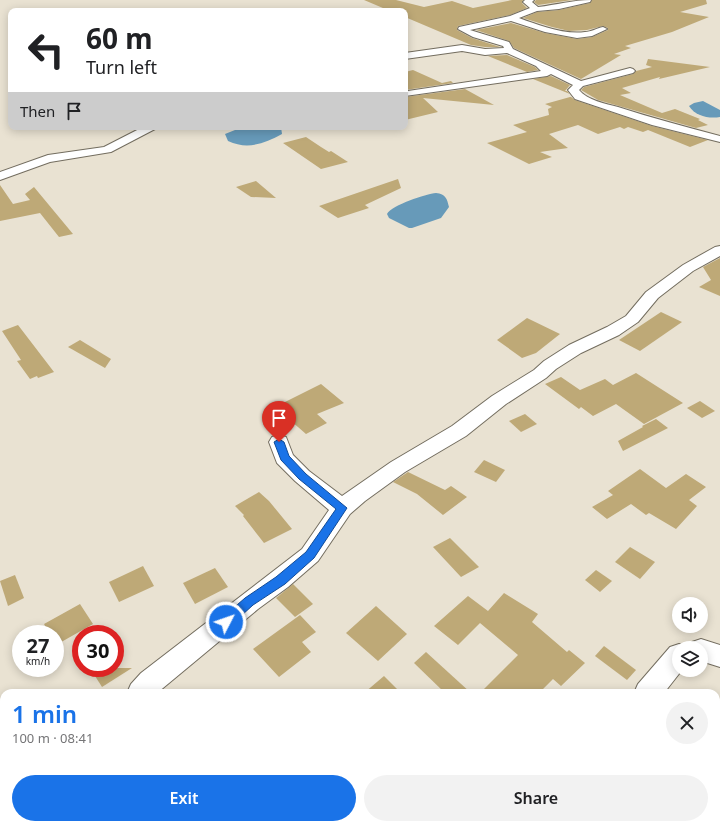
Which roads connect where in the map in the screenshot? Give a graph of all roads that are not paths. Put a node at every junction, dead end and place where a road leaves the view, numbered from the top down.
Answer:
1 (530, 0) edge
2 (586, 0) edge
3 (536, 9) junction
4 (512, 18) junction
5 (603, 29) dead end
6 (408, 56) edge
7 (630, 71) dead end
8 (580, 84) junction
9 (408, 94) dead end
10 (145, 130) edge
11 (720, 140) edge
12 (0, 176) edge
13 (720, 250) edge
14 (279, 442) dead end
15 (342, 508) junction
16 (708, 652) edge
17 (720, 656) edge
18 (672, 663) edge
19 (144, 689) edge
20 (650, 689) edge

1 - 3 street
2 - 3 street
3 - 4 street
4 - 5 street
4 - 8 street
6 - 9 street
7 - 8 street
8 - 11 street
10 - 12 street
13 - 15 street
14 - 15 street
15 - 19 street
16 - 17 street
18 - 20 street

